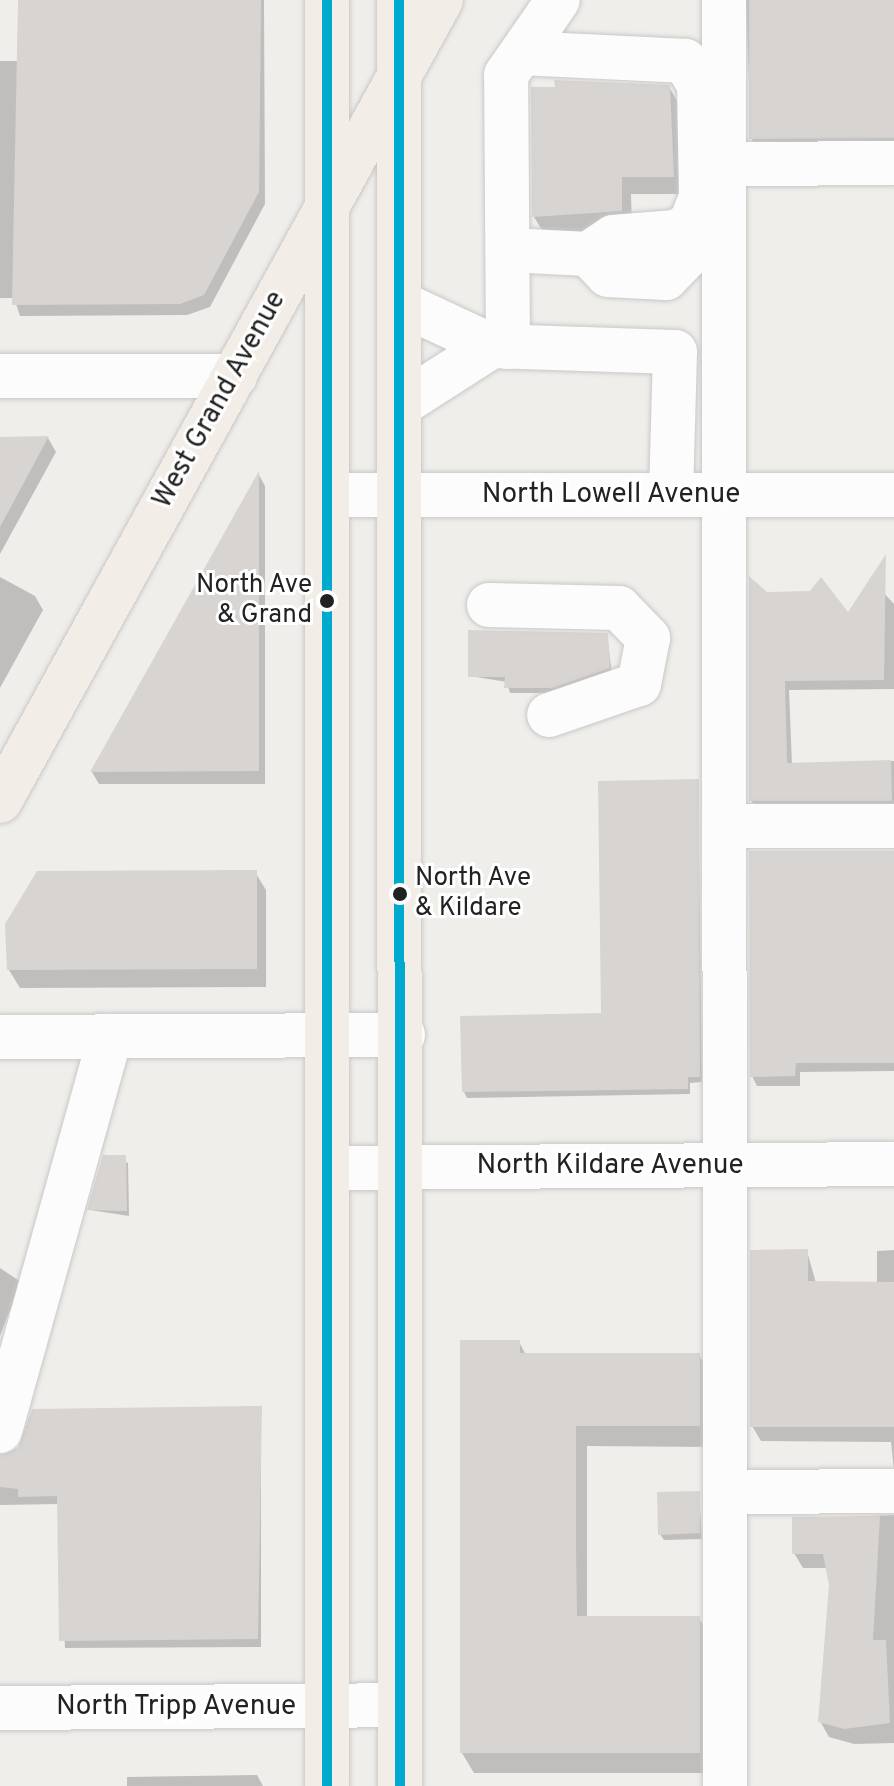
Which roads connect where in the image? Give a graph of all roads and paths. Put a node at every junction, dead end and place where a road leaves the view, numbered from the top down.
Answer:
1 (327, 0) edge
2 (399, 0) edge
3 (441, 0) edge
4 (558, 0) edge
5 (724, 0) edge
6 (522, 53) junction
7 (400, 77) junction
8 (894, 163) edge
9 (724, 164) junction
10 (325, 212) junction
11 (508, 250) junction
12 (402, 304) junction
13 (500, 346) junction
14 (0, 376) edge
15 (235, 376) junction
16 (403, 403) junction
17 (327, 495) junction
18 (404, 495) junction
19 (671, 495) junction
20 (724, 495) junction
21 (894, 495) edge
22 (489, 605) dead end
23 (549, 715) dead end
24 (0, 801) edge
25 (724, 826) junction
26 (894, 826) edge
27 (403, 1035) junction
28 (110, 1036) junction
29 (327, 1036) junction
30 (0, 1037) edge
31 (894, 1164) edge
32 (725, 1165) junction
33 (403, 1167) junction
34 (327, 1168) junction
35 (0, 1431) edge
36 (894, 1491) edge
37 (725, 1492) junction
38 (400, 1705) junction
39 (328, 1706) junction
40 (0, 1708) edge
41 (327, 1786) edge
42 (400, 1786) edge
43 (725, 1786) edge

1 - 10 main road
2 - 7 main road
3 - 7 main road, West Grand Avenue
4 - 6 street
5 - 9 street
6 - 11 street
6 - 11 street
7 - 10 main road, West Grand Avenue
7 - 12 main road
8 - 9 street
9 - 20 street
10 - 15 main road, West Grand Avenue
10 - 17 main road
11 - 13 street
12 - 13 street
12 - 16 main road
13 - 16 street
13 - 19 street
14 - 15 street
15 - 24 main road, West Grand Avenue
16 - 18 main road
17 - 18 street, North Lowell Avenue
17 - 29 main road
18 - 19 street, North Lowell Avenue
18 - 27 main road
19 - 20 street, North Lowell Avenue
20 - 21 street, North Lowell Avenue
20 - 25 street
22 - 23 street
25 - 26 street
25 - 32 street
27 - 29 street
27 - 33 main road
28 - 29 street
28 - 30 street
28 - 35 street
29 - 34 main road
31 - 32 street, North Kildare Avenue
32 - 33 street, North Kildare Avenue
32 - 37 street
33 - 34 street, North Kildare Avenue
33 - 38 main road
34 - 39 main road
36 - 37 street
37 - 43 street
38 - 39 street, North Tripp Avenue
38 - 42 main road
39 - 40 street, North Tripp Avenue
39 - 41 main road

